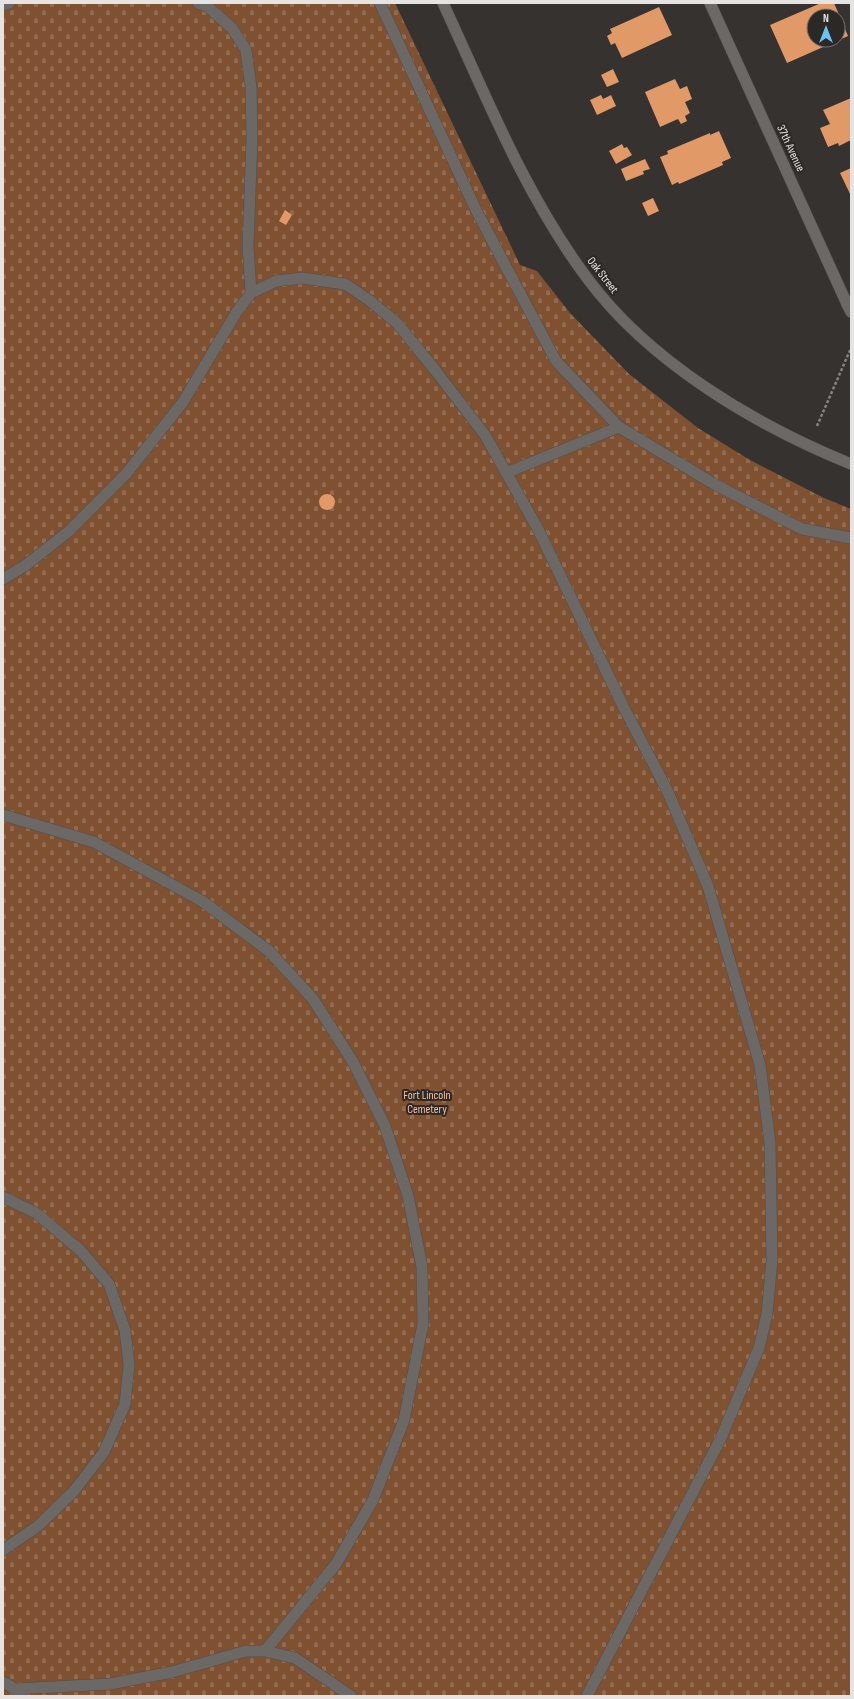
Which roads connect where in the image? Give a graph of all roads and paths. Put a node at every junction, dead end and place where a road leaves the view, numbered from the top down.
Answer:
1 (9, 3) edge
2 (198, 3) edge
3 (380, 3) edge
4 (443, 3) edge
5 (710, 3) edge
6 (3, 5) edge
7 (251, 293) junction
8 (850, 306) edge
9 (851, 348) edge
10 (619, 427) junction
11 (809, 444) junction
12 (851, 464) edge
13 (506, 473) junction
14 (851, 538) edge
15 (3, 579) edge
16 (3, 815) edge
17 (3, 1197) edge
18 (3, 1550) edge
19 (264, 1651) junction
20 (3, 1682) edge
21 (19, 1692) edge
22 (351, 1696) edge
23 (587, 1696) edge

1 - 6 street
2 - 7 street
3 - 10 street
4 - 11 street, Oak Street
5 - 8 street, 37th Avenue
7 - 13 street
7 - 15 street
9 - 11 path
10 - 13 street
10 - 14 street
11 - 12 street, Oak Street
13 - 23 street
16 - 19 street
17 - 18 street
19 - 21 street
19 - 22 street
20 - 21 street

